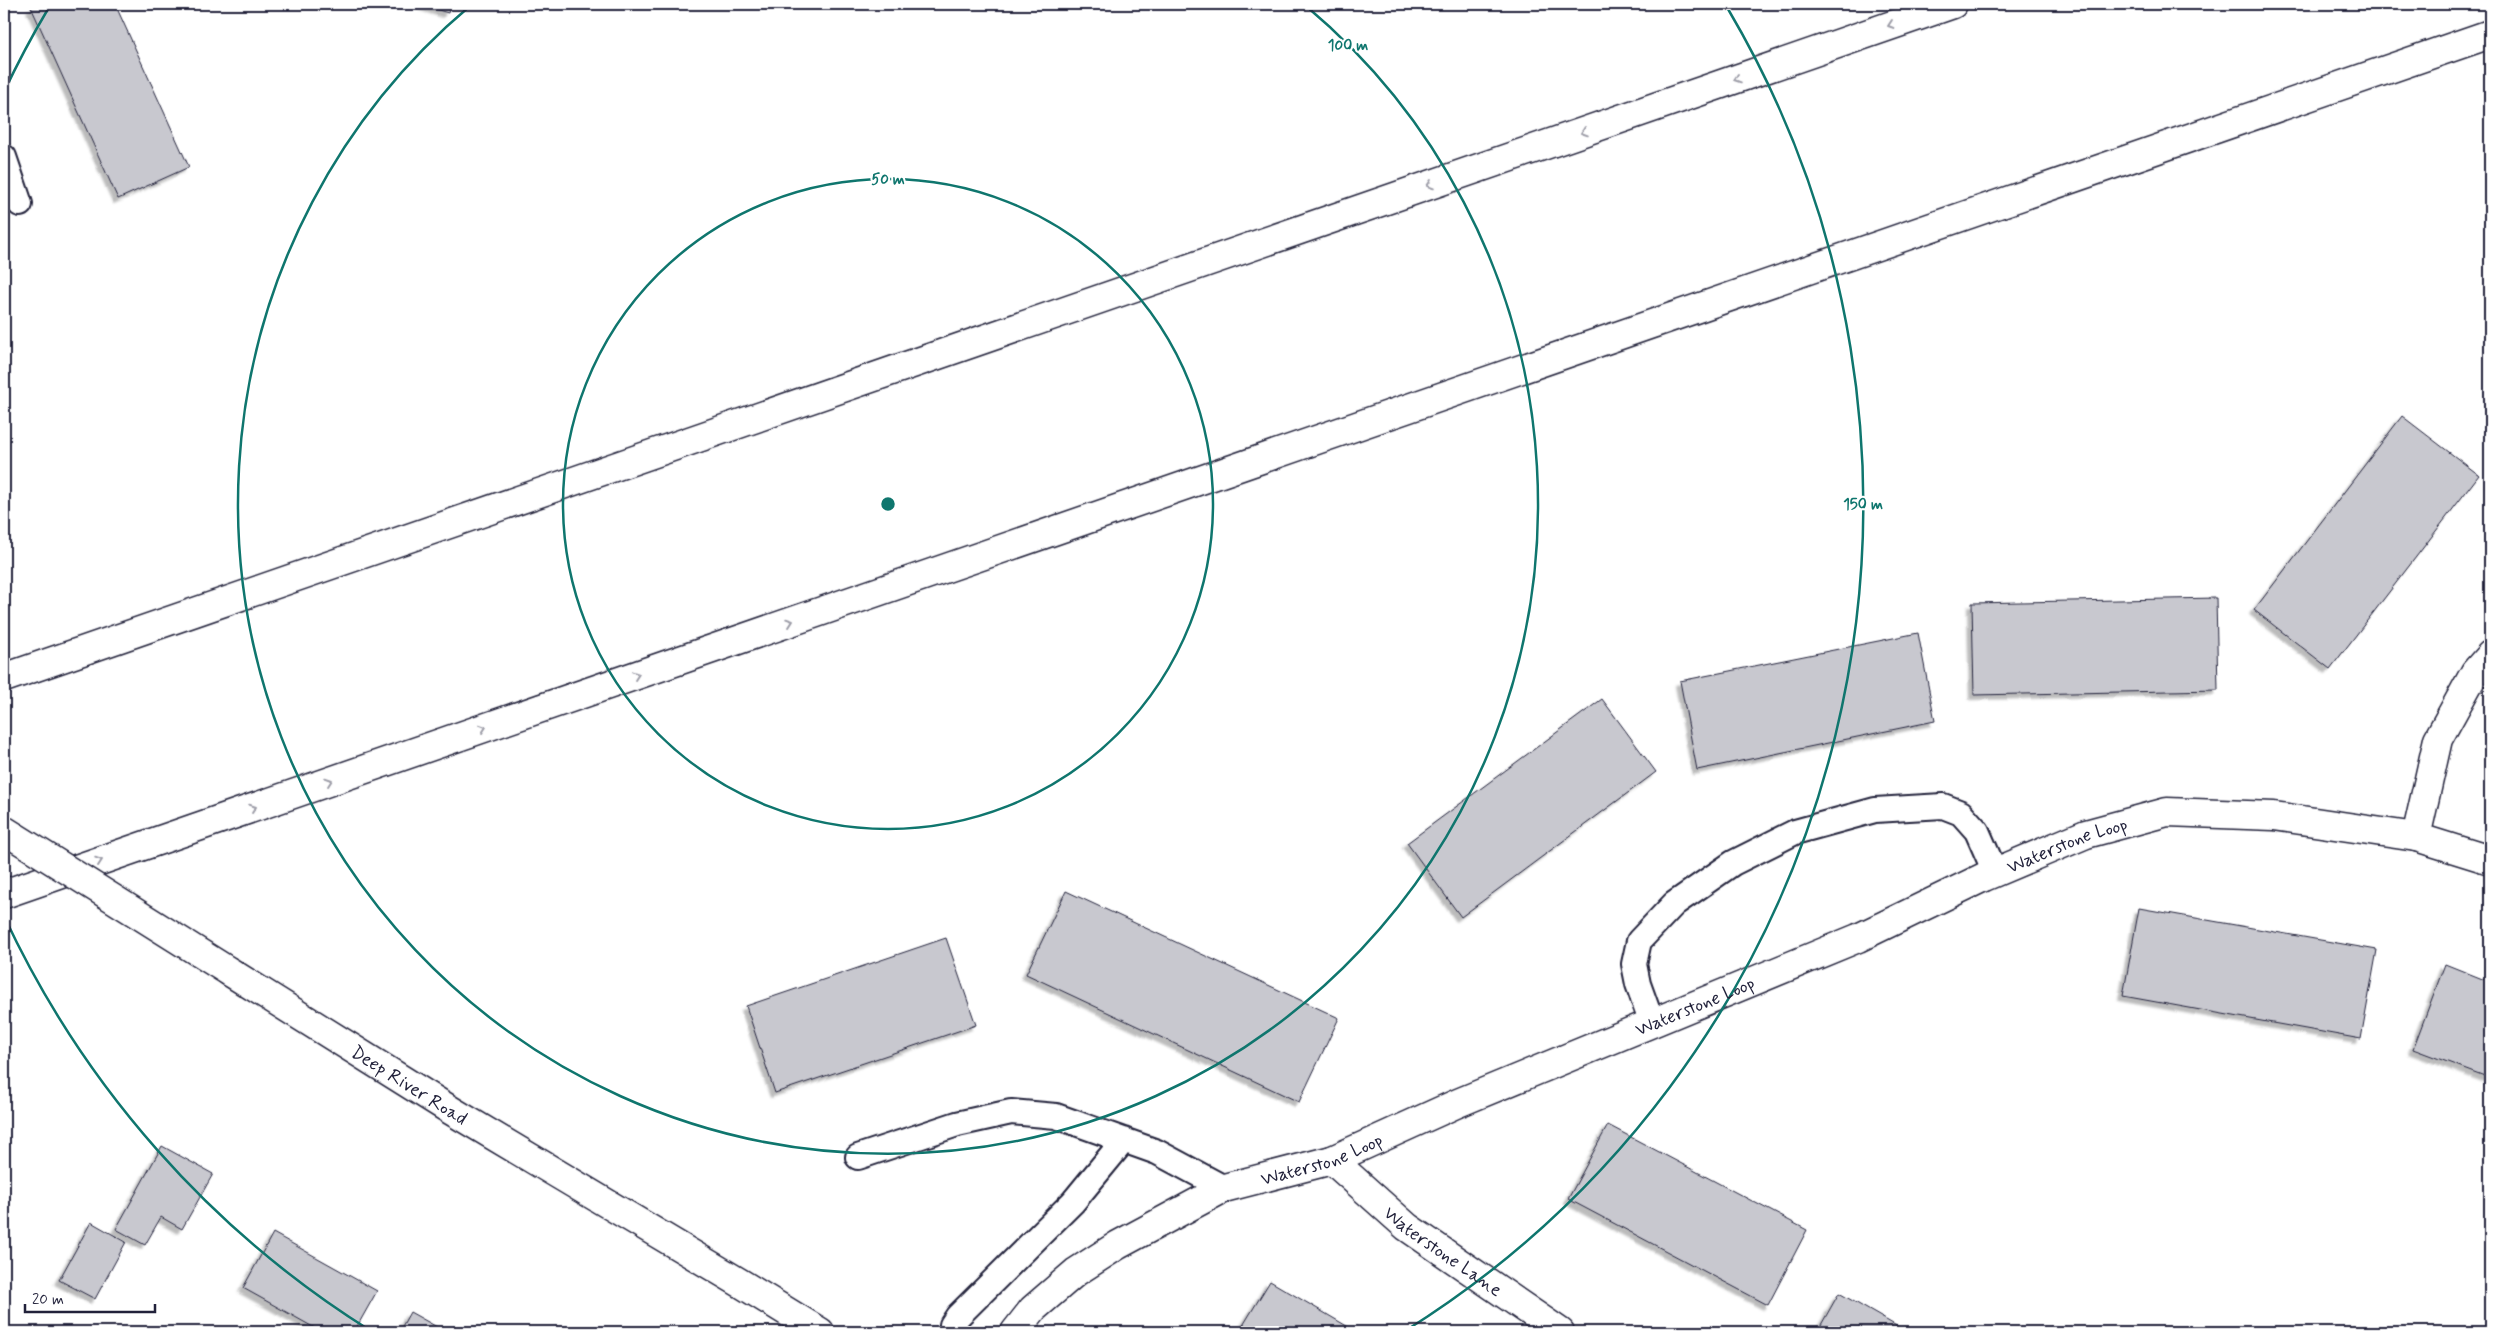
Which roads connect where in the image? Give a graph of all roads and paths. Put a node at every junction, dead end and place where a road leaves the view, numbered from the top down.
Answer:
1 (1953, 4) edge
2 (2490, 34) edge
3 (4, 157) edge
4 (20, 204) dead end
5 (2490, 655) edge
6 (4, 678) edge
7 (4, 830) edge
8 (2416, 837) junction
9 (2490, 860) edge
10 (1995, 872) junction
11 (4, 894) edge
12 (1652, 1023) junction
13 (1124, 1140) junction
14 (858, 1157) dead end
15 (1332, 1160) junction
16 (1224, 1188) junction
17 (950, 1330) edge
18 (820, 1332) edge
19 (1015, 1332) edge
20 (1560, 1332) edge

1 -> 6 main road
11 -> 2 main road
3 - 4 lane
5 - 8 main road
7 - 18 main road, Deep River Road, bridge
8 - 9 main road, Waterstone Loop
8 - 10 main road, Waterstone Loop
10 - 12 main road, Waterstone Loop
10 - 12 lane
12 - 15 main road, Waterstone Loop
13 - 14 lane
13 - 16 lane
13 - 17 lane
15 - 16 main road, Waterstone Loop
15 - 20 main road, Waterstone Lane
16 - 19 main road, Waterstone Loop

